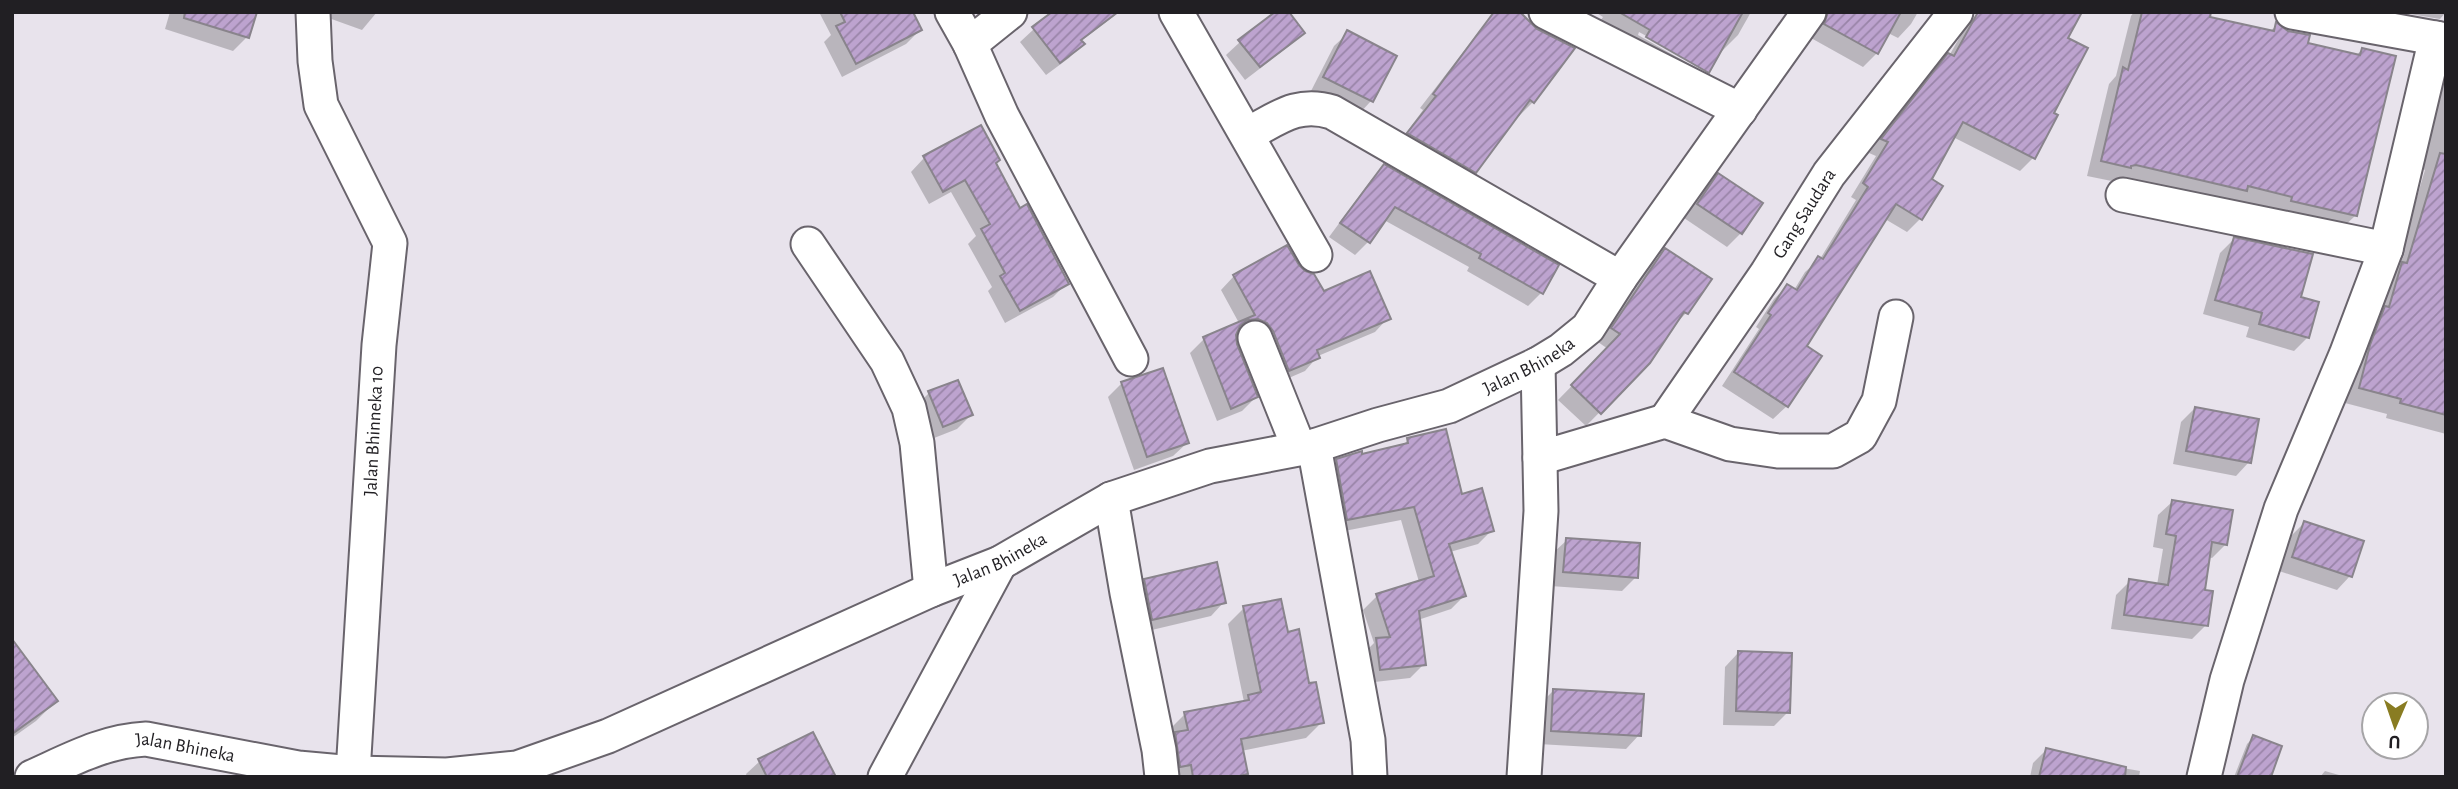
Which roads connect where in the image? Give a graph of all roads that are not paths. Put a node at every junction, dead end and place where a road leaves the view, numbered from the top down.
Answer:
1 (313, 12) edge
2 (952, 12) edge
3 (1010, 12) edge
4 (1176, 12) edge
5 (1546, 12) edge
6 (1809, 12) edge
7 (1956, 12) edge
8 (2292, 12) edge
9 (2441, 39) edge
10 (970, 44) junction
11 (1740, 110) junction
12 (1248, 134) junction
13 (2123, 195) dead end
14 (808, 244) dead end
15 (2386, 248) junction
16 (1315, 255) dead end
17 (1620, 278) junction
18 (1896, 317) dead end
19 (1255, 338) dead end
20 (1131, 359) dead end
21 (1538, 364) junction
22 (1665, 421) junction
23 (1307, 447) junction
24 (1540, 458) junction
25 (1111, 499) junction
26 (1000, 563) junction
27 (931, 590) junction
28 (1155, 768) edge
29 (353, 773) junction
30 (518, 773) edge
31 (447, 776) edge
32 (32, 777) edge
33 (885, 777) edge
34 (1370, 777) edge
35 (1524, 777) edge
36 (2204, 777) edge

1 - 29 street, Jalan Bhinneka 10
2 - 10 street
3 - 10 street
4 - 12 street
5 - 11 street
6 - 11 street, Jalan Bhineka
7 - 22 street, Gang Saudara
8 - 9 street
9 - 15 street
10 - 20 street
11 - 17 street, Jalan Bhineka
12 - 16 street
12 - 17 street
13 - 15 street
14 - 27 street
15 - 36 street
17 - 21 street, Jalan Bhineka
18 - 22 street
19 - 23 street
21 - 23 street, Jalan Bhineka
21 - 24 street
22 - 24 street
23 - 25 street, Jalan Bhineka
23 - 34 street
24 - 35 street
25 - 26 street, Jalan Bhineka
25 - 28 street
26 - 27 street, Jalan Bhineka
26 - 33 street
27 - 30 street, Jalan Bhineka
29 - 31 street, Jalan Bhineka
29 - 32 street, Jalan Bhineka
30 - 31 street, Jalan Bhineka

